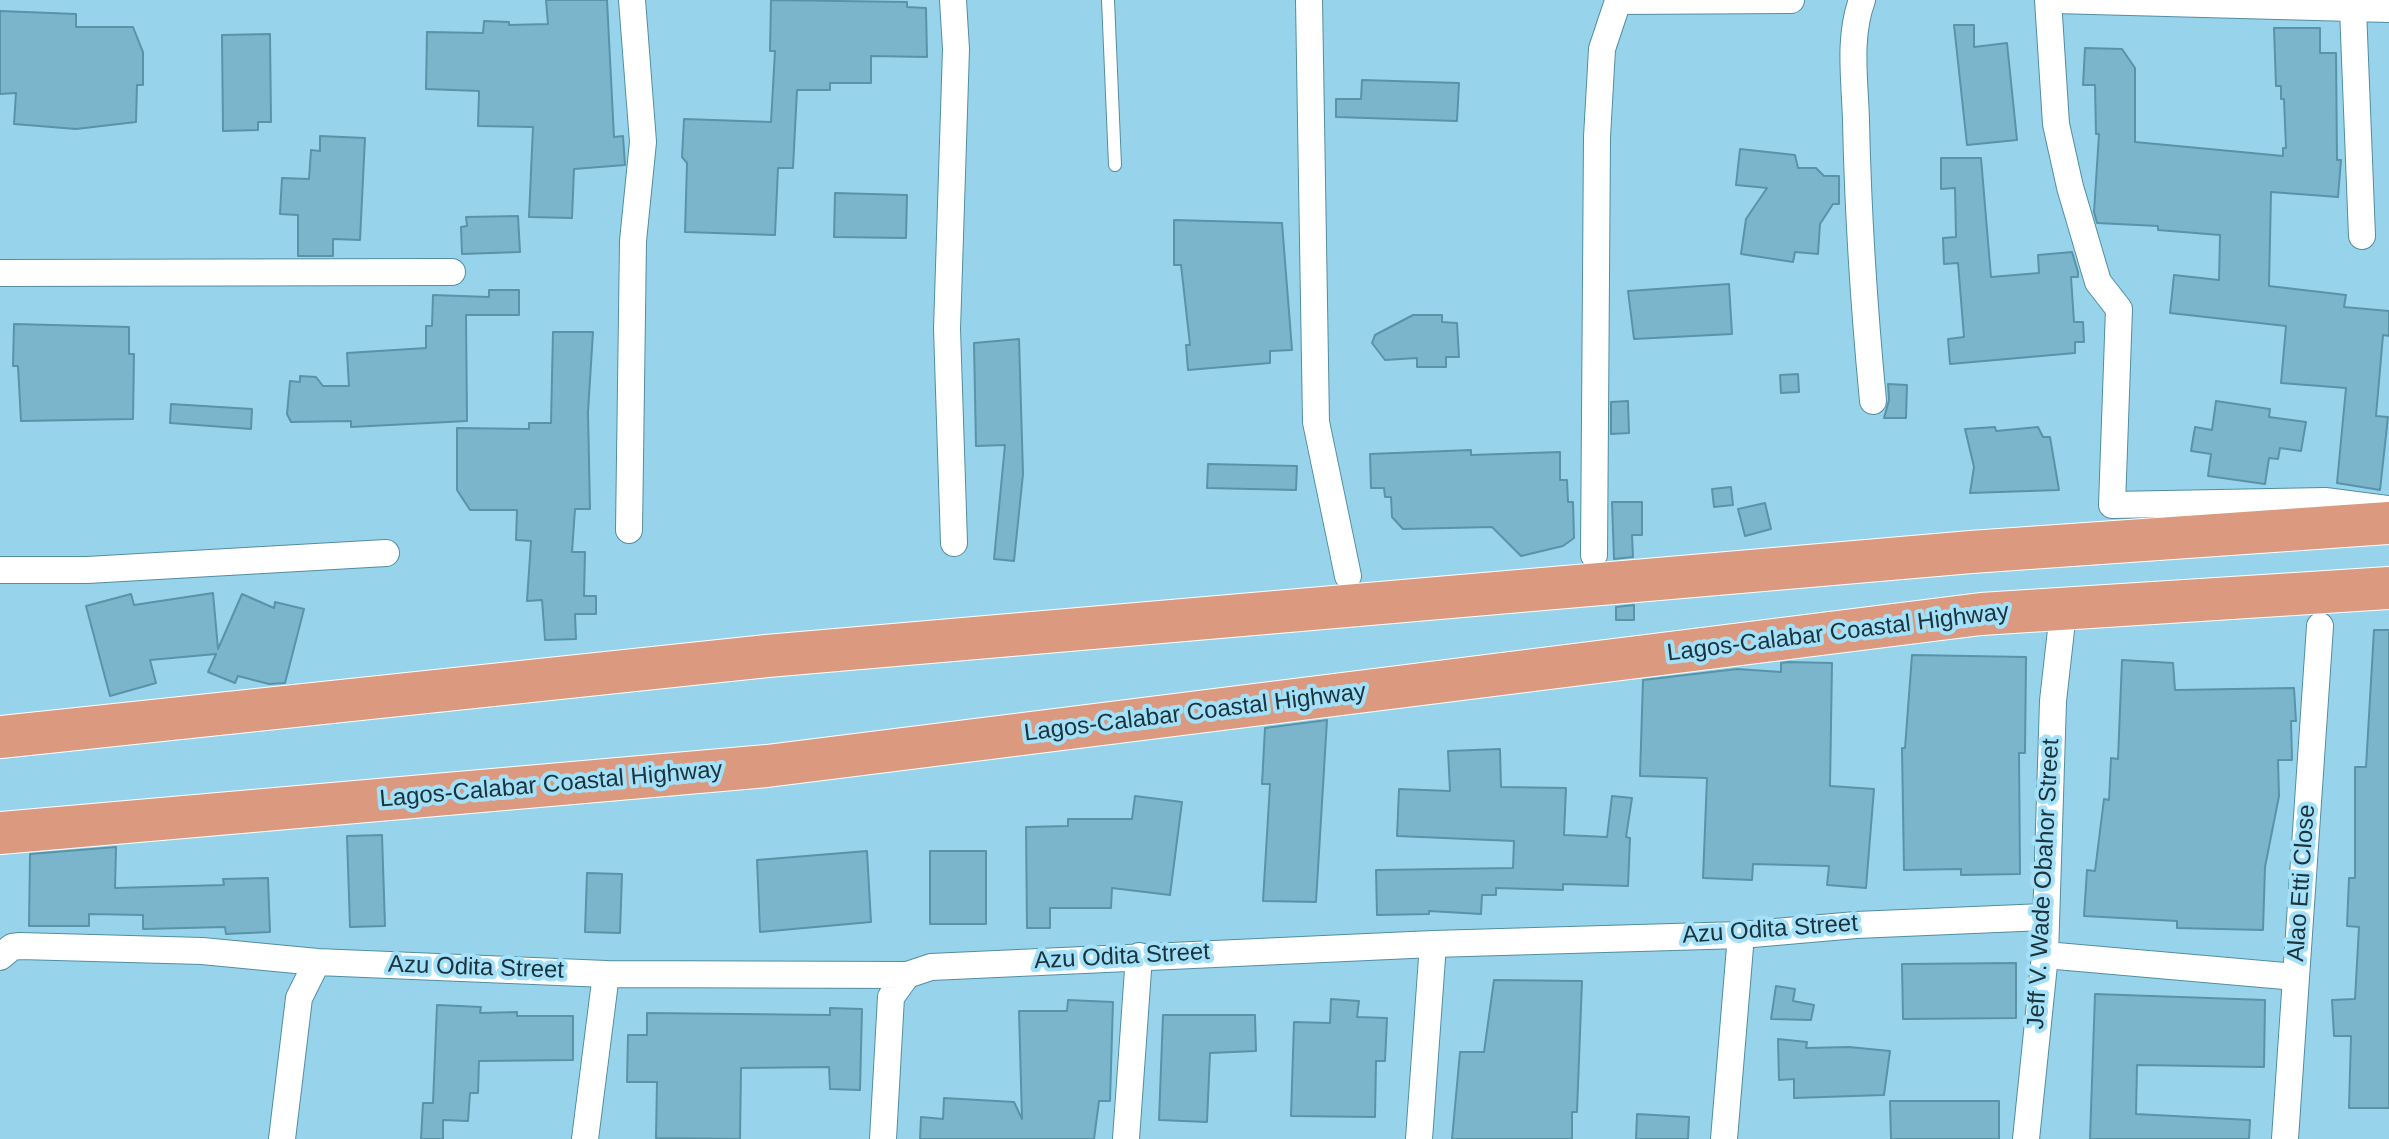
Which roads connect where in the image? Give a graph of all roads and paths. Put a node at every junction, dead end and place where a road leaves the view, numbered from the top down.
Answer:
1 (632, 0) edge
2 (953, 0) edge
3 (1108, 0) edge
4 (1309, 0) edge
5 (1791, 0) edge
6 (1862, 0) edge
7 (2048, 0) edge
8 (2055, 0) edge
9 (2353, 9) junction
10 (2389, 9) edge
11 (1115, 165) dead end
12 (2362, 236) dead end
13 (452, 272) dead end
14 (0, 273) edge
15 (1873, 401) dead end
16 (2389, 509) edge
17 (2389, 523) edge
18 (629, 530) dead end
19 (954, 543) dead end
20 (386, 553) dead end
21 (1594, 555) dead end
22 (0, 570) edge
23 (1348, 576) dead end
24 (2389, 588) edge
25 (2320, 626) dead end
26 (2061, 630) dead end
27 (0, 737) edge
28 (0, 833) edge
29 (2044, 917) junction
30 (1741, 935) junction
31 (1433, 944) junction
32 (2045, 955) junction
33 (1139, 956) junction
34 (0, 957) edge
35 (317, 962) junction
36 (606, 974) junction
37 (907, 975) junction
38 (2296, 977) junction
39 (282, 1139) edge
40 (585, 1139) edge
41 (883, 1139) edge
42 (1126, 1139) edge
43 (1419, 1139) edge
44 (1724, 1139) edge
45 (2026, 1139) edge
46 (2285, 1139) edge

1 - 18 street
2 - 19 street
3 - 11 lane
4 - 23 street
5 - 21 street
6 - 15 street
7 - 16 street
8 - 9 street
9 - 10 street
9 - 12 street
13 - 14 street
17 - 27 highway
20 - 22 street
24 - 28 highway, Lagos-Calabar Coastal Highway
25 - 38 street, Alao Etti Close
26 - 29 street, Jeff V. Wade Obahor Street
29 - 30 street, Azu Odita Street
29 - 32 street, Jeff V. Wade Obahor Street
30 - 31 street, Azu Odita Street
30 - 44 street
31 - 33 street, Azu Odita Street
31 - 43 street
32 - 38 street
32 - 45 street, Jeff V. Wade Obahor Street
33 - 37 street, Azu Odita Street
33 - 42 street
34 - 35 street, Azu Odita Street
35 - 36 street, Azu Odita Street
35 - 39 street
36 - 37 street, Azu Odita Street
36 - 40 street
37 - 41 street
38 - 46 street, Alao Etti Close

